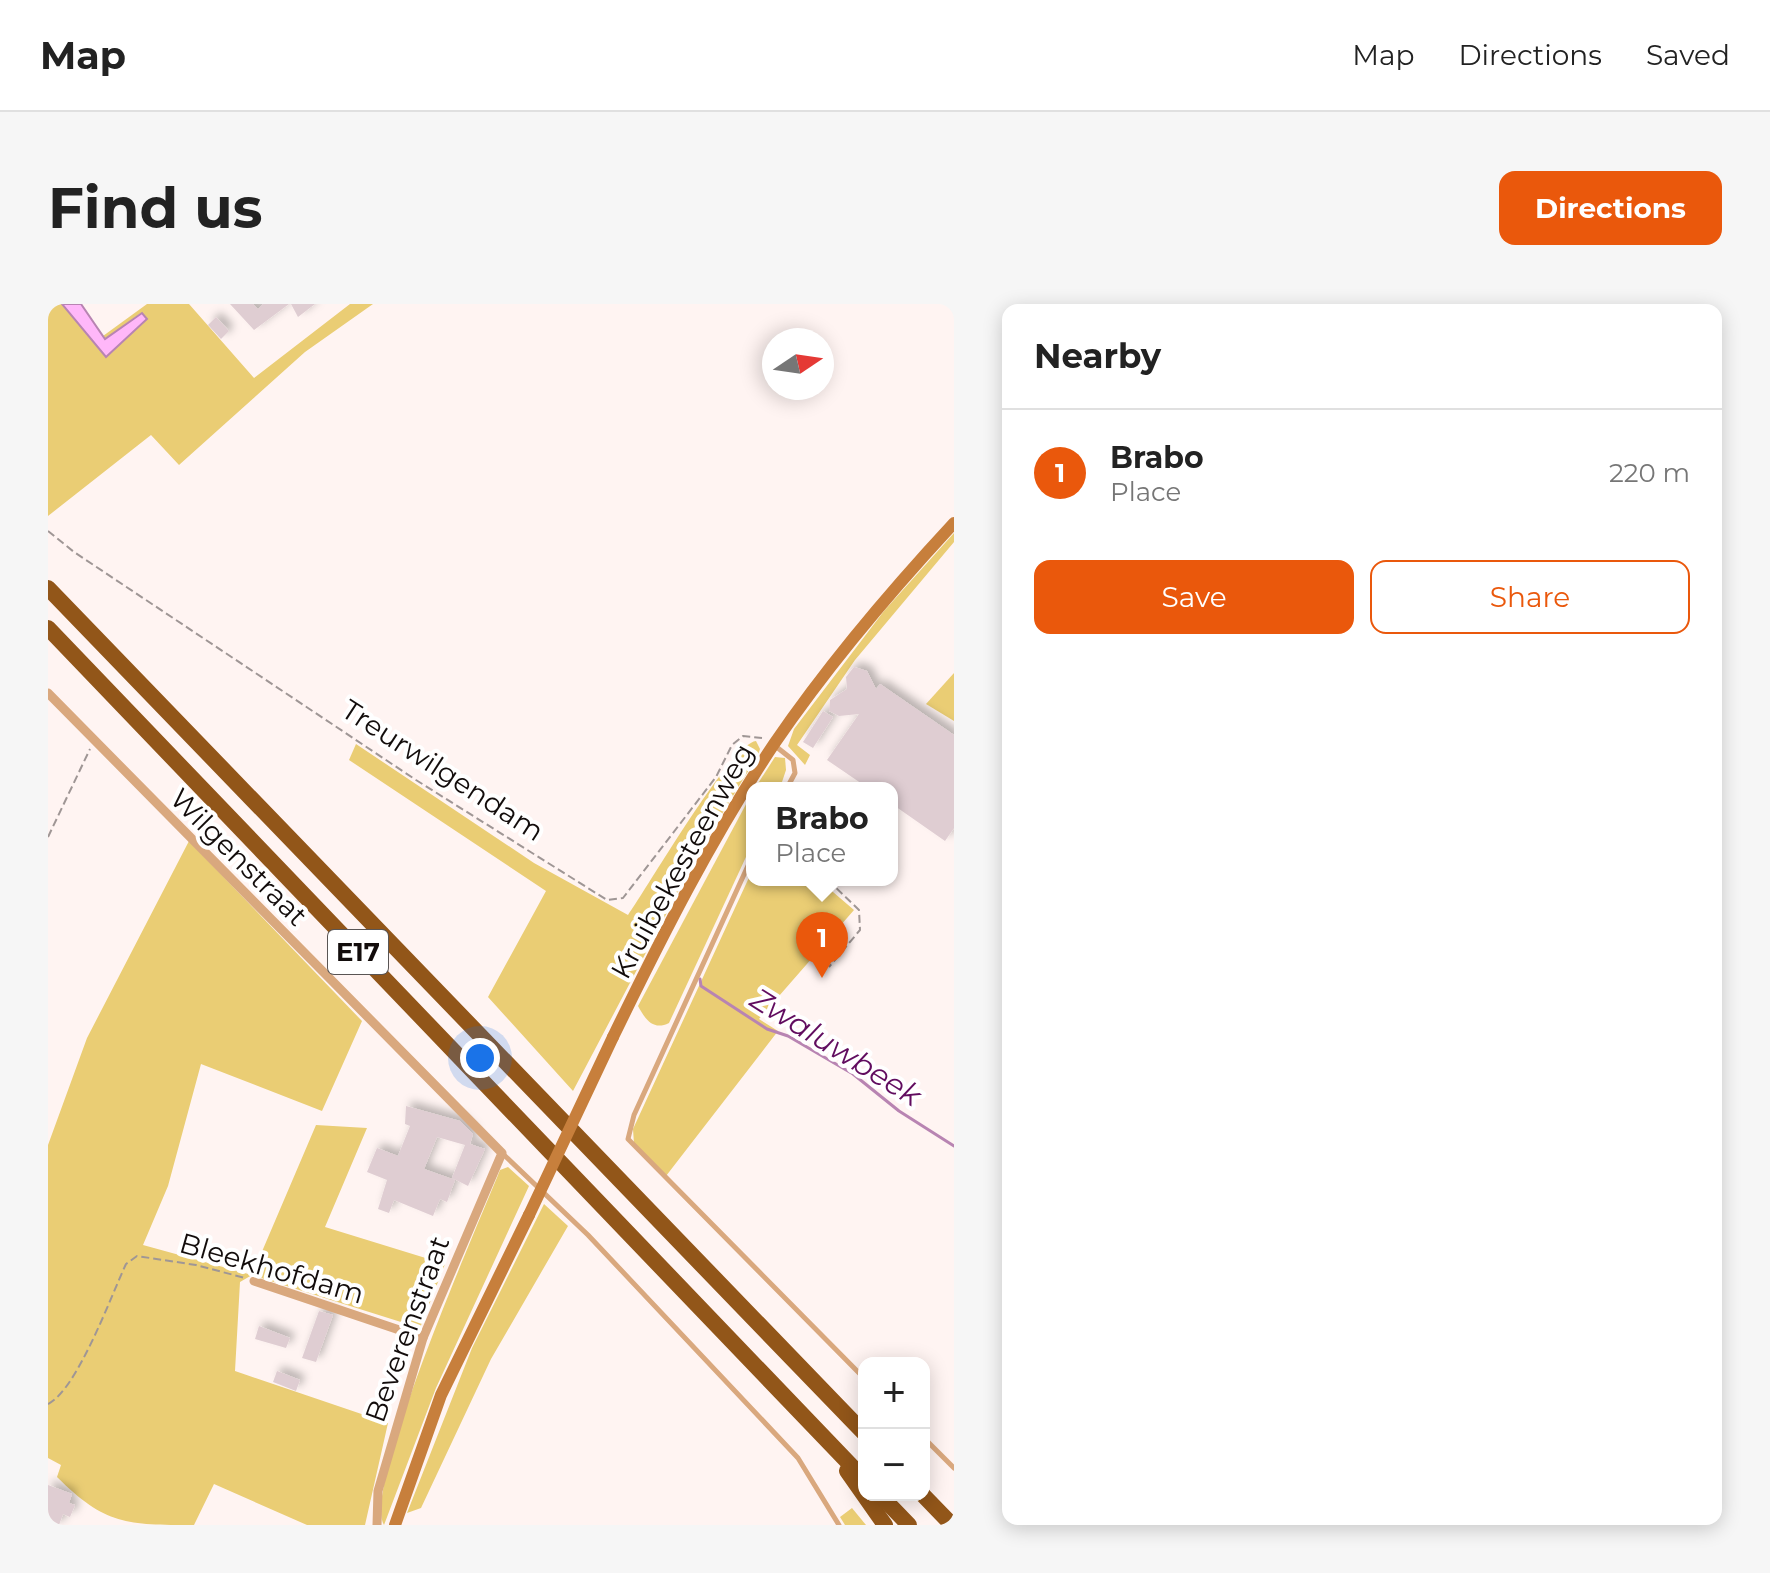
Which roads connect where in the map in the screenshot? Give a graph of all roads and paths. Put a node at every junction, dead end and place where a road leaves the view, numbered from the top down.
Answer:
1 (954, 523) edge
2 (48, 531) edge
3 (48, 588) edge
4 (48, 628) edge
5 (48, 693) edge
6 (94, 741) junction
7 (774, 745) junction
8 (752, 782) edge
9 (790, 782) edge
10 (746, 792) edge
11 (48, 837) edge
12 (746, 870) edge
13 (834, 886) edge
14 (829, 967) dead end
15 (502, 1153) junction
16 (529, 1215) joint
17 (254, 1281) joint
18 (423, 1338) junction
19 (858, 1372) edge
20 (48, 1404) edge
21 (860, 1429) edge
22 (930, 1444) edge
23 (834, 1449) junction
24 (954, 1468) edge
25 (858, 1473) edge
26 (886, 1501) edge
27 (929, 1501) edge
28 (377, 1525) edge
29 (395, 1525) edge
30 (839, 1525) edge
31 (885, 1525) edge
32 (909, 1525) edge
33 (952, 1525) edge

1 - 7 street, Kruibekesteenweg
2 - 7 path, Treurwilgendam
3 - 21 highway, E17
4 - 23 highway, E17
5 - 6 street, Wilgenstraat
6 - 11 path
6 - 15 street, Wilgenstraat
7 - 8 street, Kruibekesteenweg, bridge
7 - 9 lane
10 - 16 street, Kruibekesteenweg, bridge
12 - 19 lane
13 - 14 path
15 - 18 street, Beverenstraat
15 - 30 lane
16 - 29 street, Beverenstraat
17 - 18 street, Bleekhofdam
17 - 20 path, Bleekhofdam
18 - 28 street, Beverenstraat
22 - 24 lane
23 - 25 highway, E17
23 - 31 highway
26 - 32 highway
27 - 33 highway

